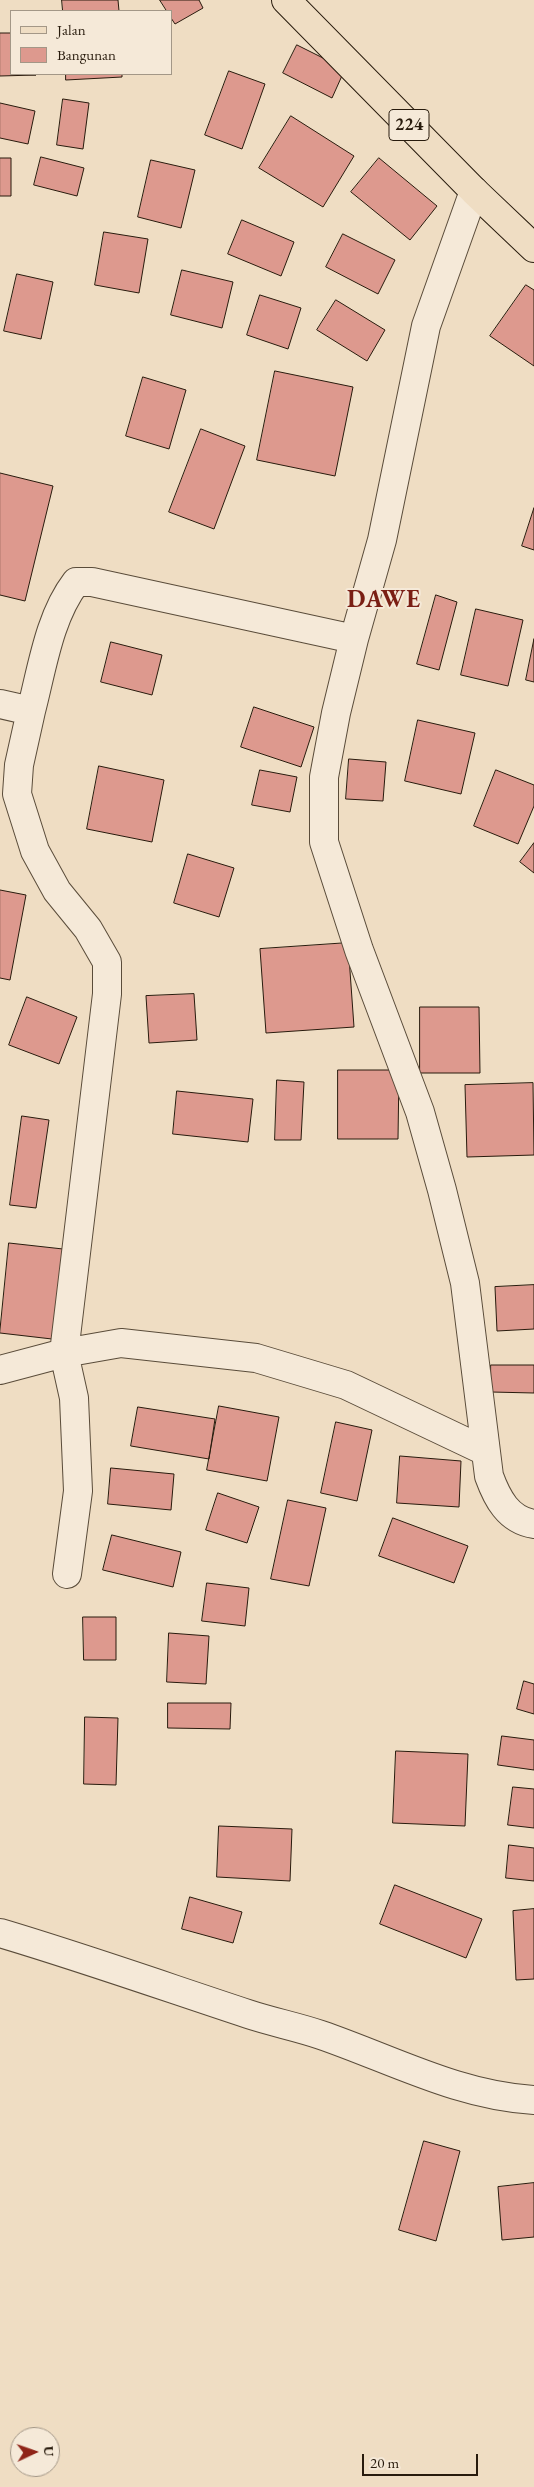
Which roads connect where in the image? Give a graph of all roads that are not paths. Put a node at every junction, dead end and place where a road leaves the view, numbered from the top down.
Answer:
1 (286, 0) edge
2 (474, 191) junction
3 (534, 248) edge
4 (354, 639) junction
5 (0, 704) edge
6 (31, 712) junction
7 (64, 1353) junction
8 (0, 1370) edge
9 (485, 1451) junction
10 (534, 1524) edge
11 (68, 1574) dead end
12 (0, 1933) edge
13 (534, 2100) edge

1 - 2 main road, 224
2 - 3 main road, 224
2 - 4 street
4 - 6 street
4 - 9 street
5 - 6 street
6 - 7 street
7 - 8 street
7 - 9 street
7 - 11 street
9 - 10 street
12 - 13 street

